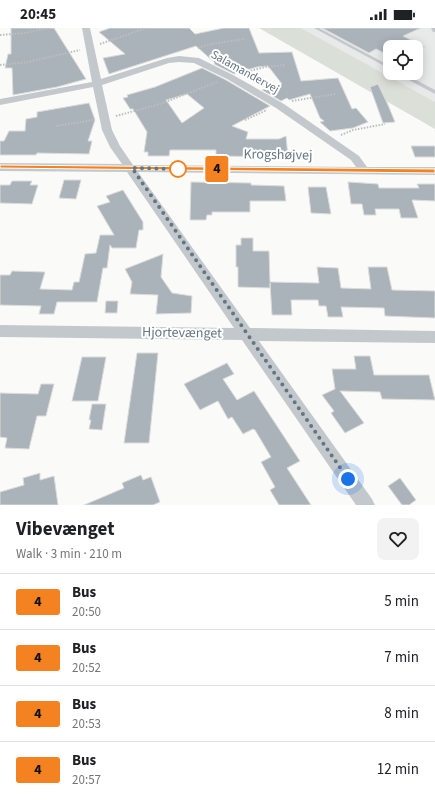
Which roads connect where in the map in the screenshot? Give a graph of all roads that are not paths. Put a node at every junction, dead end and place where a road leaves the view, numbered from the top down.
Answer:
1 (86, 28) edge
2 (316, 28) edge
3 (383, 64) edge
4 (412, 80) edge
5 (96, 84) junction
6 (435, 92) edge
7 (0, 102) edge
8 (0, 167) edge
9 (132, 168) junction
10 (363, 171) junction
11 (435, 171) edge
12 (0, 331) edge
13 (247, 334) junction
14 (435, 337) edge
15 (366, 505) edge

1 - 5 street
2 - 3 lane
4 - 6 lane
5 - 7 street, Salamandervej
5 - 9 street
5 - 10 street, Salamandervej
8 - 9 street, Krogshøjvej
9 - 10 street, Krogshøjvej
9 - 13 street
10 - 11 street, Krogshøjvej
12 - 13 street, Hjortevænget
13 - 14 street, Hjortevænget
13 - 15 street

